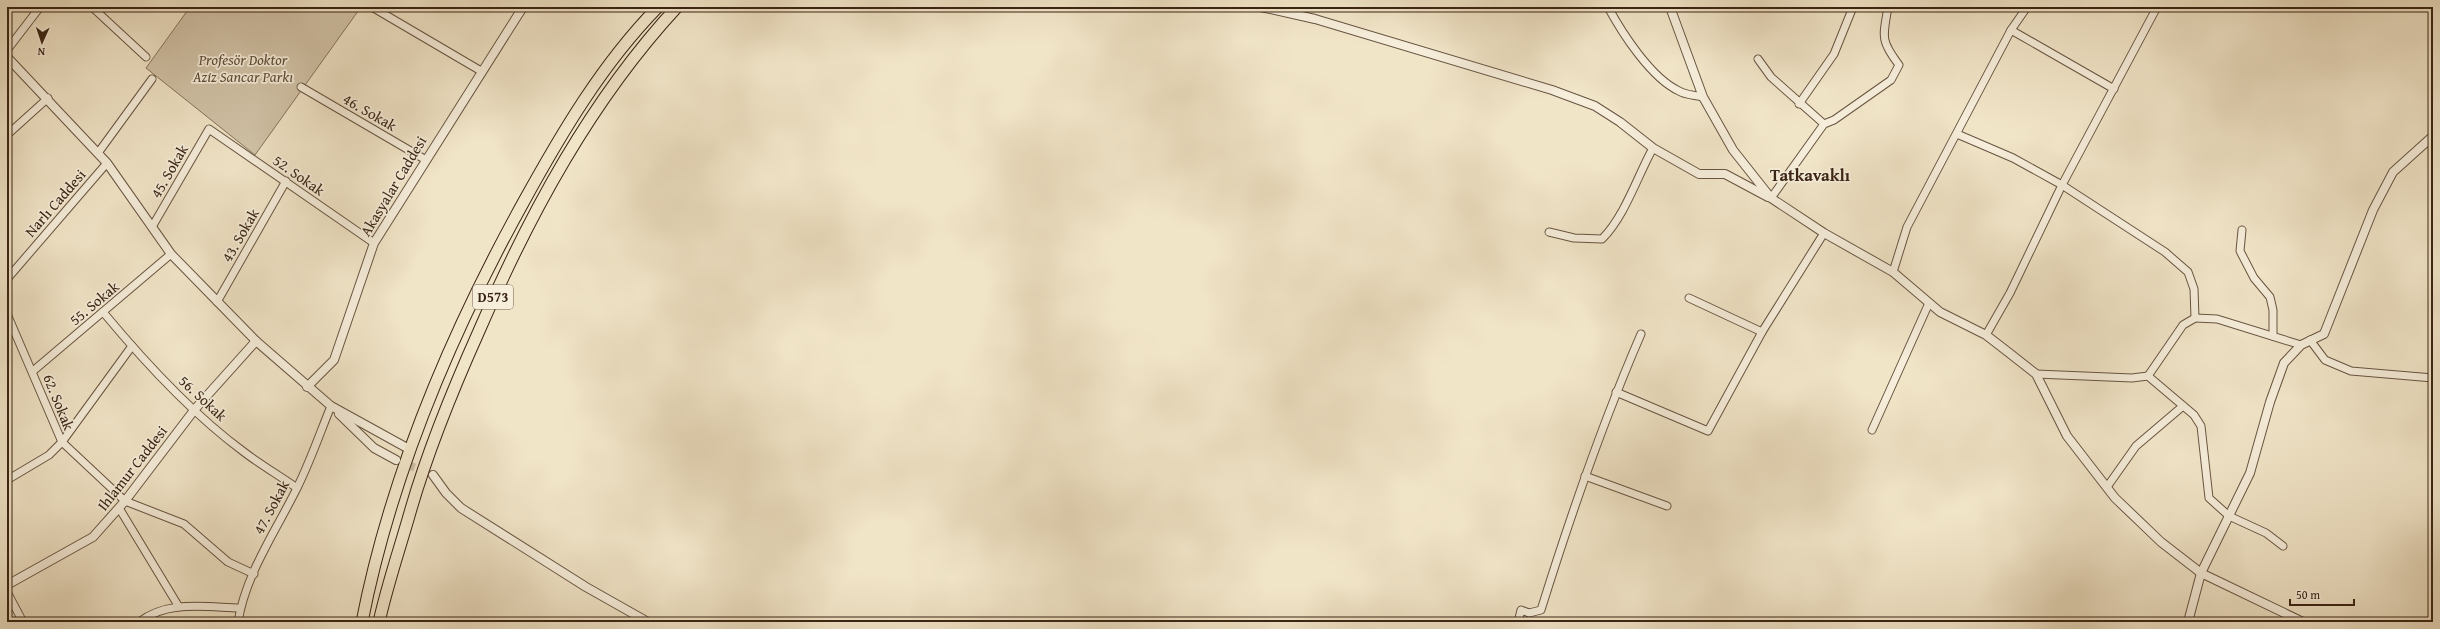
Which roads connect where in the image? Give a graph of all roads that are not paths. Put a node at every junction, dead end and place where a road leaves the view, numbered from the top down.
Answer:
1 (40, 7) edge
2 (92, 7) edge
3 (372, 7) edge
4 (522, 7) edge
5 (658, 7) edge
6 (677, 7) edge
7 (1261, 7) edge
8 (1608, 7) edge
9 (1670, 7) edge
10 (1853, 7) edge
11 (1888, 7) edge
12 (2027, 7) edge
13 (2156, 7) edge
14 (2011, 30) junction
15 (7, 50) edge
16 (146, 56) dead end
17 (7, 57) edge
18 (1758, 58) dead end
19 (481, 71) junction
20 (152, 79) dead end
21 (301, 87) dead end
22 (2114, 89) junction
23 (1703, 97) junction
24 (48, 98) junction
25 (1799, 104) junction
26 (1824, 124) junction
27 (209, 129) joint
28 (1957, 134) junction
29 (7, 135) edge
30 (2433, 136) edge
31 (1653, 148) junction
32 (98, 153) junction
33 (426, 160) junction
34 (107, 163) junction
35 (286, 182) junction
36 (2062, 185) junction
37 (1771, 198) junction
38 (152, 227) junction
39 (2242, 230) dead end
40 (1549, 232) dead end
41 (1824, 233) junction
42 (374, 243) junction
43 (171, 254) junction
44 (1893, 272) junction
45 (7, 279) edge
46 (1689, 298) dead end
47 (217, 302) junction
48 (1929, 303) junction
49 (103, 312) junction
50 (7, 314) edge
51 (2195, 318) junction
52 (1762, 332) junction
53 (1641, 334) dead end
54 (1986, 335) junction
55 (2273, 336) junction
56 (2310, 340) junction
57 (256, 341) junction
58 (2301, 345) junction
59 (132, 346) junction
60 (33, 371) junction
61 (2036, 374) junction
62 (2148, 376) junction
63 (2433, 378) edge
64 (307, 387) junction
65 (1616, 392) junction
66 (331, 406) junction
67 (2183, 406) junction
68 (195, 409) junction
69 (1872, 430) dead end
70 (62, 442) junction
71 (409, 449) junction
72 (396, 460) tunnel mouth
73 (433, 475) tunnel mouth
74 (1585, 476) junction
75 (7, 480) edge
76 (2107, 487) junction
77 (297, 488) junction
78 (125, 500) junction
79 (1667, 506) dead end
80 (118, 508) junction
81 (2228, 516) junction
82 (2283, 546) dead end
83 (2201, 573) junction
84 (254, 574) junction
85 (7, 585) edge
86 (7, 592) edge
87 (179, 607) junction
88 (240, 608) junction
89 (23, 622) edge
90 (139, 622) edge
91 (238, 622) edge
92 (362, 622) edge
93 (379, 622) edge
94 (648, 622) edge
95 (1518, 622) edge
96 (2188, 622) edge
97 (2303, 622) edge

1 - 15 street
2 - 16 street
3 - 19 street
4 - 19 street, Akasyalar Caddesi
5 - 71 highway, D573
6 - 93 highway, D573
7 - 31 street
8 - 23 street
9 - 23 street
10 - 25 street
11 - 26 street
12 - 14 street
13 - 22 street
14 - 22 street
14 - 28 street
17 - 24 street
18 - 25 street
19 - 33 street, Akasyalar Caddesi
20 - 32 street
21 - 33 street, 46. Sokak
22 - 36 street
23 - 37 street
24 - 29 street
24 - 32 street
25 - 26 street
26 - 37 street
27 - 35 street, 52. Sokak
27 - 38 street, 45. Sokak
28 - 36 street
28 - 44 street
30 - 56 street
31 - 37 street
31 - 40 street
32 - 34 street
33 - 42 street, Akasyalar Caddesi
34 - 38 street
34 - 45 street, Narlı Caddesi
35 - 42 street, 52. Sokak
35 - 47 street, 43. Sokak
36 - 51 street
36 - 54 street
37 - 41 street
38 - 43 street
39 - 55 street
41 - 44 street
41 - 52 street
42 - 64 street, Akasyalar Caddesi
43 - 47 street
43 - 49 street, 55. Sokak
44 - 48 street
46 - 52 street
47 - 57 street
48 - 54 street
48 - 69 street
49 - 59 street, 56. Sokak
49 - 60 street, 55. Sokak
50 - 60 street, 62. Sokak
51 - 55 street
51 - 62 street
52 - 65 street
53 - 65 street
54 - 61 street
55 - 58 street
56 - 58 street
56 - 63 street
57 - 64 street
57 - 68 street, Ihlamur Caddesi
58 - 81 street
59 - 68 street, 56. Sokak
59 - 70 street
60 - 70 street, 62. Sokak
61 - 62 street
61 - 76 street
62 - 67 street
64 - 66 street
65 - 74 street
66 - 71 street
66 - 72 street
66 - 77 street, 47. Sokak
67 - 76 street
67 - 81 street
68 - 77 street, 56. Sokak
68 - 78 street, Ihlamur Caddesi
70 - 75 street
70 - 78 street, 62. Sokak
71 - 92 highway, D573
73 - 94 street
74 - 79 street
74 - 95 street
76 - 83 street
77 - 84 street, 47. Sokak
78 - 80 street, Ihlamur Caddesi
78 - 84 street
80 - 85 street, Ihlamur Caddesi
80 - 87 street
81 - 82 street
81 - 83 street
83 - 96 street
83 - 97 street
84 - 88 street, 47. Sokak
86 - 89 street
87 - 88 street
87 - 90 street
88 - 91 street, 47. Sokak

